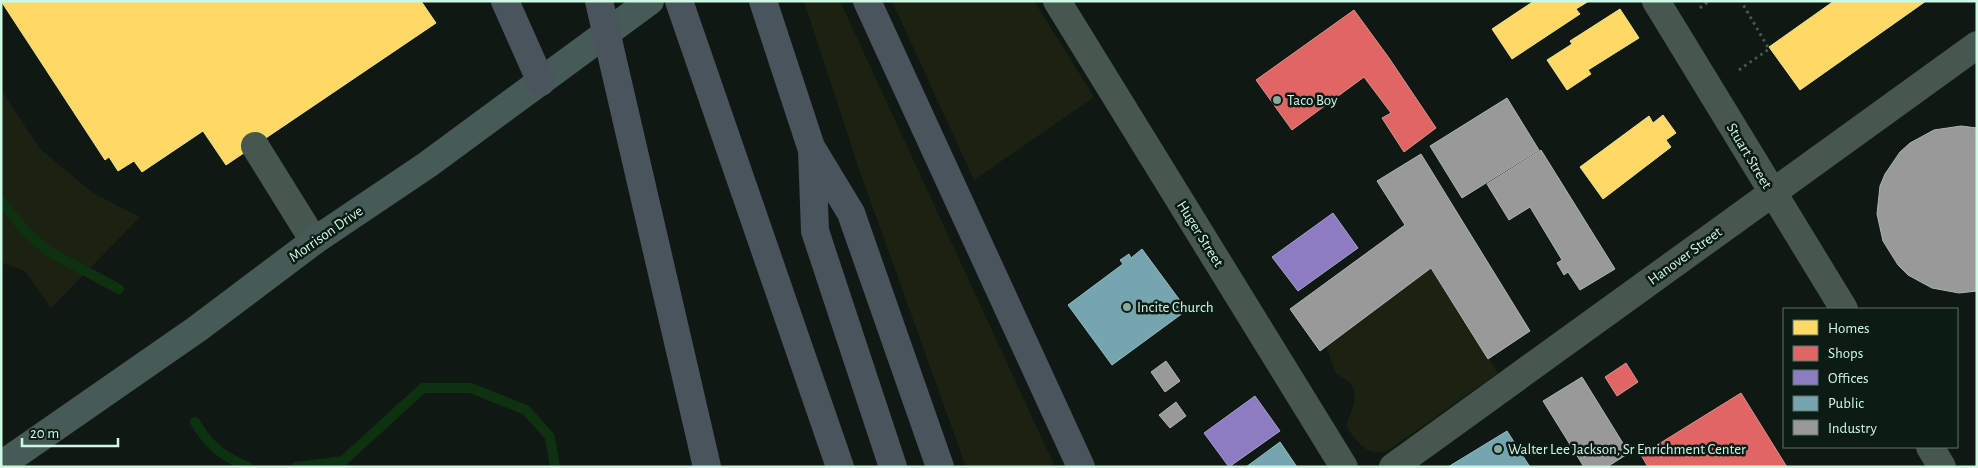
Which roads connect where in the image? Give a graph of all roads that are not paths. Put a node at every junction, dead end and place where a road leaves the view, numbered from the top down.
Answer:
1 (505, 1) edge
2 (599, 1) edge
3 (650, 1) edge
4 (679, 1) edge
5 (763, 1) edge
6 (867, 1) edge
7 (1057, 1) edge
8 (1656, 1) edge
9 (1977, 45) edge
10 (541, 82) junction
11 (254, 146) dead end
12 (812, 147) junction
13 (1772, 193) junction
14 (314, 242) junction
15 (1843, 308) edge
16 (1931, 448) edge
17 (1, 465) edge
18 (708, 467) edge
19 (840, 467) edge
20 (893, 467) edge
21 (940, 467) edge
22 (1081, 467) edge
23 (1344, 467) edge
24 (1393, 467) edge
25 (1942, 467) edge

1 - 10 highway
2 - 18 highway, bridge
3 - 10 main road, Morrison Drive
4 - 19 highway
5 - 12 highway
6 - 22 highway
7 - 23 street, Huger Street
8 - 13 street, Stuart Street
9 - 13 street, Hanover Street
10 - 14 main road, Morrison Drive
11 - 14 street
12 - 20 highway
12 - 21 highway
13 - 15 street, Stuart Street
13 - 24 street, Hanover Street
14 - 17 main road, Morrison Drive
16 - 25 street

